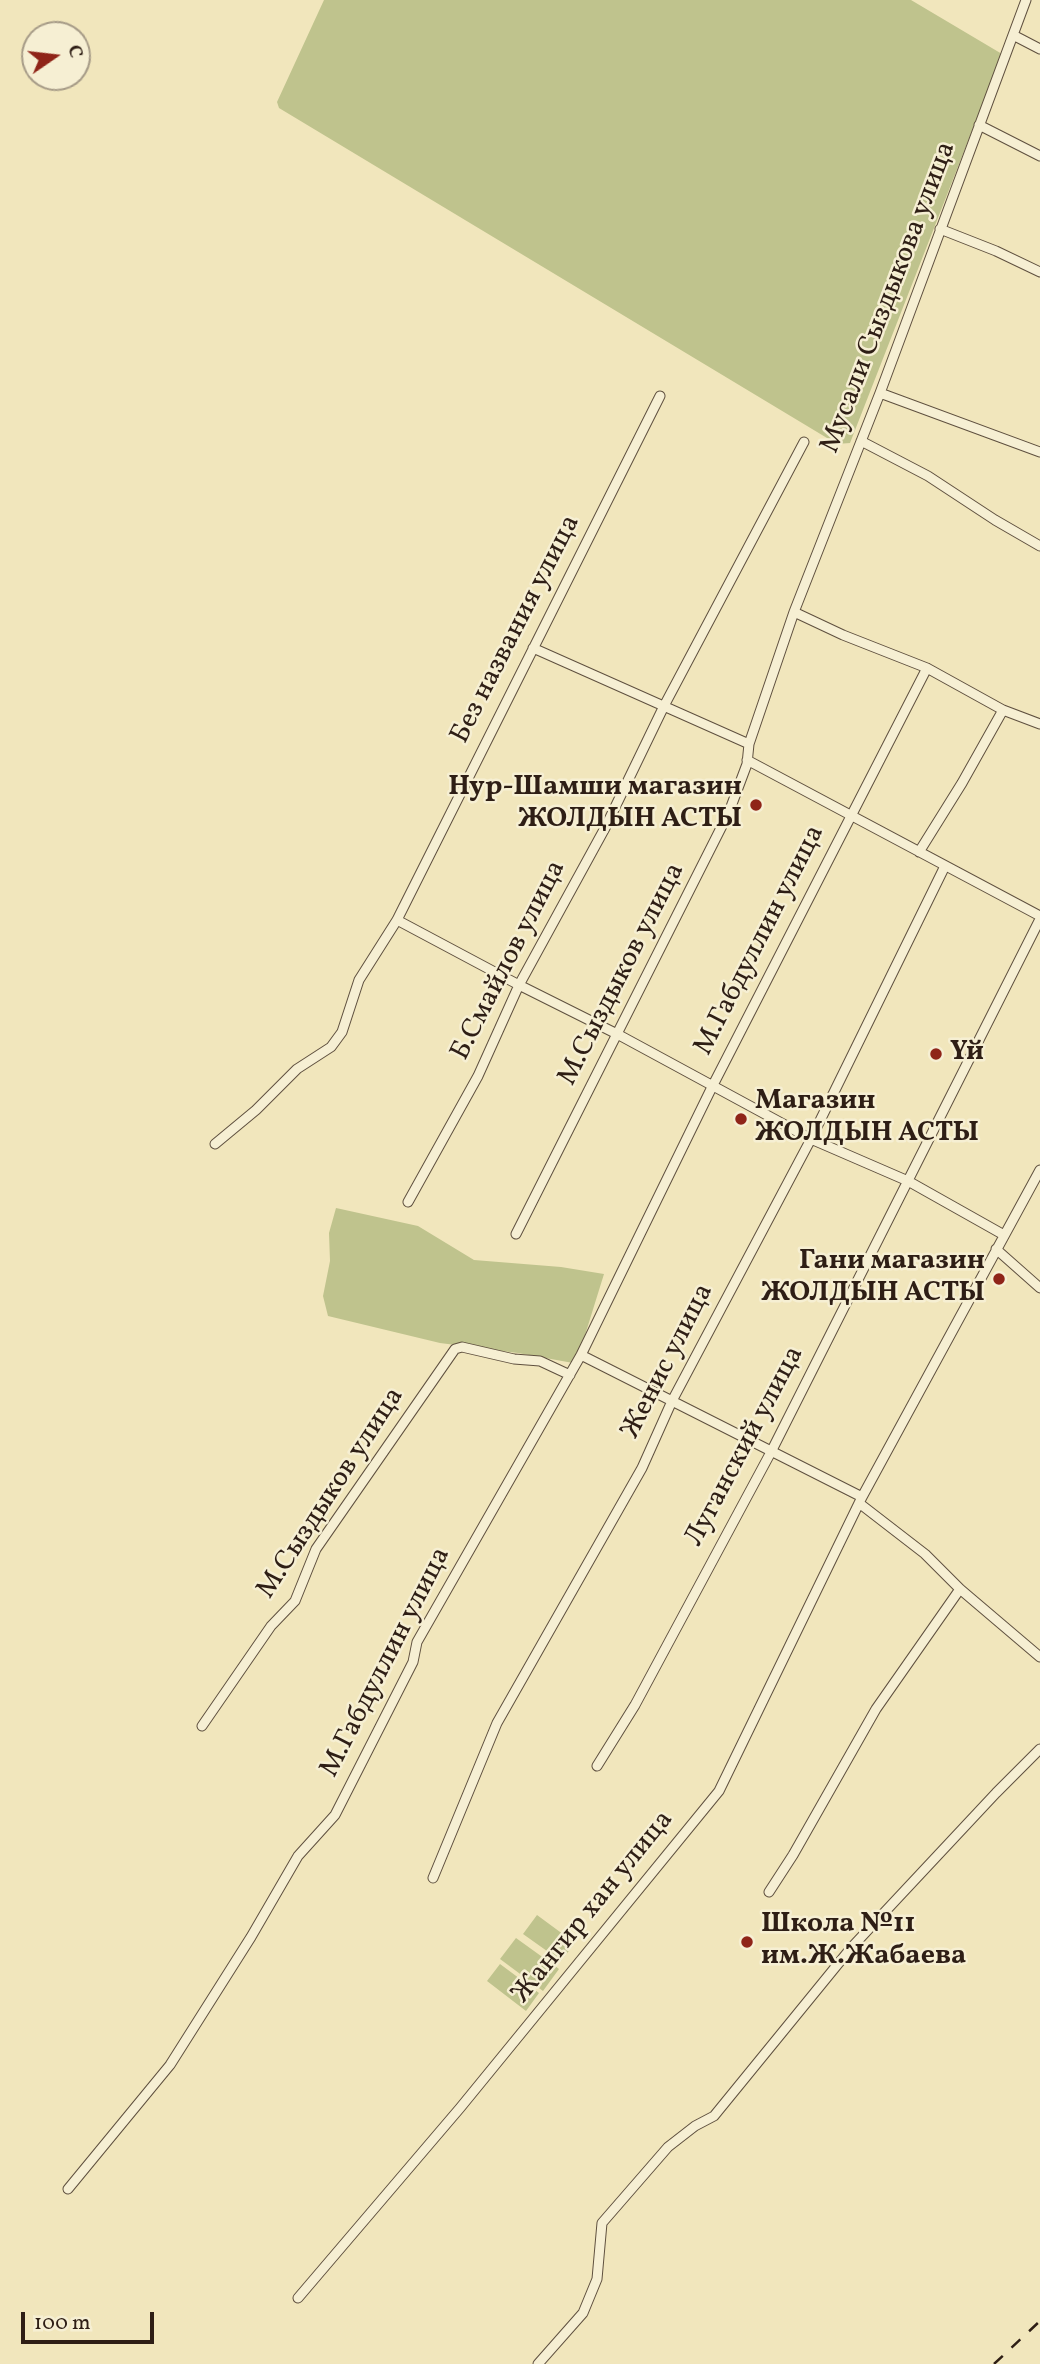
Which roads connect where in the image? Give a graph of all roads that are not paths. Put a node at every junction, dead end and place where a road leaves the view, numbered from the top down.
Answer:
1 (1026, 0) edge
2 (1013, 35) junction
3 (1040, 49) edge
4 (979, 125) junction
5 (1040, 156) edge
6 (940, 229) junction
7 (1040, 272) edge
8 (880, 393) junction
9 (660, 396) dead end
10 (860, 441) junction
11 (804, 442) dead end
12 (1040, 452) edge
13 (1040, 546) edge
14 (794, 612) junction
15 (533, 648) junction
16 (927, 668) junction
17 (664, 706) junction
18 (1003, 710) junction
19 (1040, 724) edge
20 (749, 744) junction
21 (747, 760) junction
22 (850, 816) junction
23 (919, 852) junction
24 (945, 866) junction
25 (1040, 918) edge
26 (397, 919) junction
27 (519, 985) junction
28 (618, 1035) junction
29 (712, 1087) junction
30 (811, 1139) junction
31 (215, 1144) dead end
32 (1040, 1170) edge
33 (908, 1181) junction
34 (408, 1202) dead end
35 (516, 1234) dead end
36 (1004, 1235) junction
37 (996, 1249) junction
38 (1040, 1288) edge
39 (581, 1355) junction
40 (569, 1375) junction
41 (672, 1401) junction
42 (771, 1452) junction
43 (861, 1500) junction
44 (960, 1588) junction
45 (1040, 1657) edge
46 (202, 1726) dead end
47 (1040, 1749) edge
48 (597, 1766) dead end
49 (433, 1878) dead end
50 (769, 1892) dead end
51 (68, 2189) dead end
52 (298, 2298) dead end
53 (538, 2364) edge

1 - 2 street, Мусали Сыздыкова улица
2 - 3 street
2 - 4 street, Мусали Сыздыкова улица
4 - 5 street
4 - 6 street, Мусали Сыздыкова улица
6 - 7 street
6 - 8 street, Мусали Сыздыкова улица
8 - 10 street, Мусали Сыздыкова улица
8 - 12 street
9 - 15 street, Без названия улица
10 - 13 street
10 - 14 street, Мусали Сыздыкова улица
11 - 17 street, Б.Смайлов улица
14 - 16 street
14 - 20 street, М.Сыздыков улица
15 - 17 street
15 - 26 street, Без названия улица
16 - 18 street
16 - 22 street, М.Габдуллин улица
17 - 20 street
17 - 27 street, Б.Смайлов улица
18 - 19 street
18 - 23 street
20 - 21 street, М.Сыздыков улица
21 - 22 street
21 - 28 street, М.Сыздыков улица
22 - 23 street
22 - 29 street, М.Габдуллин улица
23 - 24 street
24 - 25 street
24 - 30 street, Женис улица
25 - 33 street, Луганский улица
26 - 27 street, М.Габдуллин улица
26 - 31 street, Без названия улица
27 - 28 street, М.Габдуллин улица
27 - 34 street, Б.Смайлов улица
28 - 29 street, М.Габдуллин улица
28 - 35 street, М.Сыздыков улица
29 - 30 street
29 - 39 street, М.Габдуллин улица
30 - 33 street
30 - 41 street, Женис улица
32 - 36 street, Жангир хан улица
33 - 36 street
33 - 42 street, Луганский улица
36 - 37 street, Жангир хан улица
37 - 38 street
37 - 43 street, Жангир хан улица
39 - 40 street, М.Габдуллин улица
39 - 41 street
40 - 46 street, М.Сыздыков улица
40 - 51 street, М.Габдуллин улица
41 - 42 street
41 - 49 street, Женис улица
42 - 43 street
42 - 48 street, Луганский улица
43 - 44 street
43 - 52 street, Жангир хан улица
44 - 45 street
44 - 50 street
47 - 53 street

